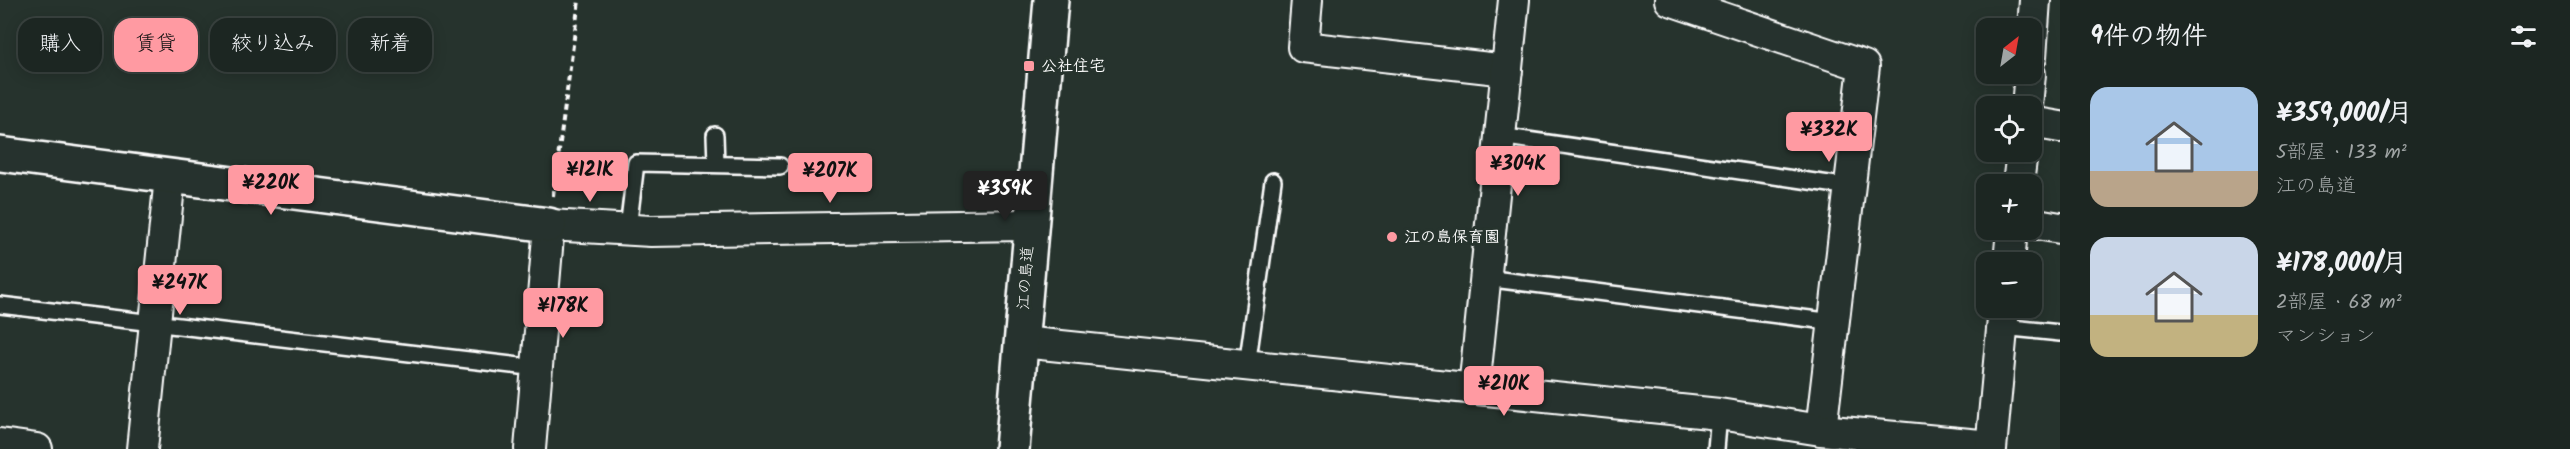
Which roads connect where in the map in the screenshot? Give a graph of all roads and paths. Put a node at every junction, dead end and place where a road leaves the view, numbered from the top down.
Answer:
1 (579, 0) edge
2 (1052, 0) edge
3 (1307, 0) edge
4 (1514, 0) edge
5 (1670, 0) edge
6 (2035, 0) edge
7 (2034, 18) edge
8 (1507, 70) junction
9 (2042, 124) edge
10 (2060, 127) edge
11 (715, 135) dead end
12 (1500, 136) junction
13 (0, 154) edge
14 (716, 164) junction
15 (780, 166) dead end
16 (170, 177) junction
17 (1273, 181) dead end
18 (1850, 187) junction
19 (549, 225) junction
20 (1030, 225) junction
21 (2042, 225) edge
22 (2060, 228) edge
23 (628, 229) junction
24 (1485, 278) junction
25 (0, 305) edge
26 (2003, 318) edge
27 (2007, 318) edge
28 (1834, 322) junction
29 (155, 323) junction
30 (2060, 333) edge
31 (1022, 342) junction
32 (1247, 366) junction
33 (537, 368) junction
34 (1474, 389) junction
35 (1719, 414) junction
36 (1821, 439) edge
37 (0, 444) edge
38 (1991, 448) edge
39 (37, 449) edge
40 (142, 449) edge
41 (530, 449) edge
42 (1012, 449) edge
43 (1716, 449) edge

1 - 19 path
2 - 20 street, 江の島道
3 - 8 street
4 - 8 street
5 - 18 street
6 - 7 street
8 - 12 street
9 - 10 street
11 - 14 lane
12 - 18 lane
12 - 24 street
13 - 16 street
14 - 15 lane
14 - 23 lane
16 - 19 street
16 - 29 street
17 - 32 lane
18 - 28 street
19 - 23 street
19 - 33 street
20 - 23 street
20 - 31 street, 江の島道
21 - 22 street
24 - 28 lane
24 - 34 street
25 - 29 lane
26 - 38 street
27 - 30 lane
28 - 36 street
29 - 33 lane
29 - 40 street
31 - 32 street
31 - 42 street, 江の島道
32 - 34 street
33 - 41 street
34 - 35 street
35 - 36 street
35 - 43 lane
36 - 38 street
37 - 39 street

